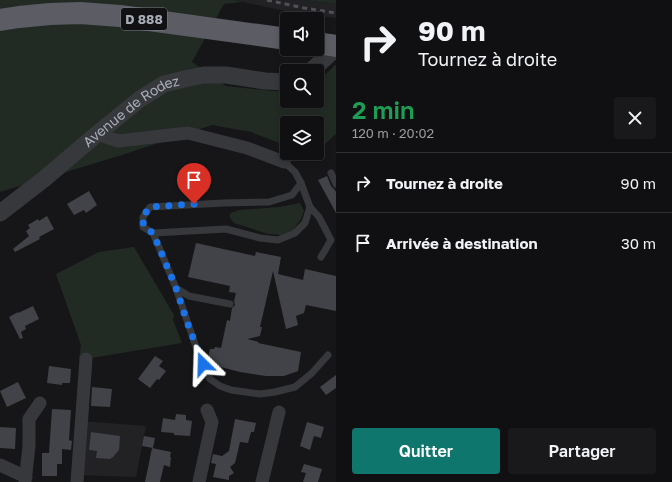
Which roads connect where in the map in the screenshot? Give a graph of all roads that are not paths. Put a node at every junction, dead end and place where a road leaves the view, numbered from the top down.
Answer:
1 (0, 8) edge
2 (0, 20) edge
3 (280, 26) edge
4 (324, 32) edge
5 (336, 34) edge
6 (280, 38) edge
7 (329, 48) edge
8 (316, 64) edge
9 (280, 82) edge
10 (96, 134) junction
11 (284, 162) joint
12 (331, 173) dead end
13 (301, 183) junction
14 (336, 184) edge
15 (310, 207) junction
16 (0, 213) edge
17 (153, 233) junction
18 (321, 257) dead end
19 (176, 288) junction
20 (230, 304) dead end
21 (328, 355) dead end
22 (86, 359) dead end
23 (40, 402) dead end
24 (207, 410) dead end
25 (279, 412) dead end
26 (0, 465) edge
27 (26, 480) edge
28 (77, 482) edge
29 (199, 482) edge
30 (262, 482) edge

1 - 3 highway, D 888
2 - 6 highway, D 888
4 - 5 highway
7 - 8 street
9 - 10 street, Avenue de Rodez
10 - 11 street
10 - 16 street, Avenue de Rodez
11 - 13 lane
12 - 14 lane
13 - 15 lane
13 - 17 lane
15 - 17 lane
15 - 18 lane
17 - 19 lane
19 - 20 lane
19 - 21 lane
22 - 28 street
23 - 27 street
24 - 29 street
25 - 30 street
26 - 27 street

